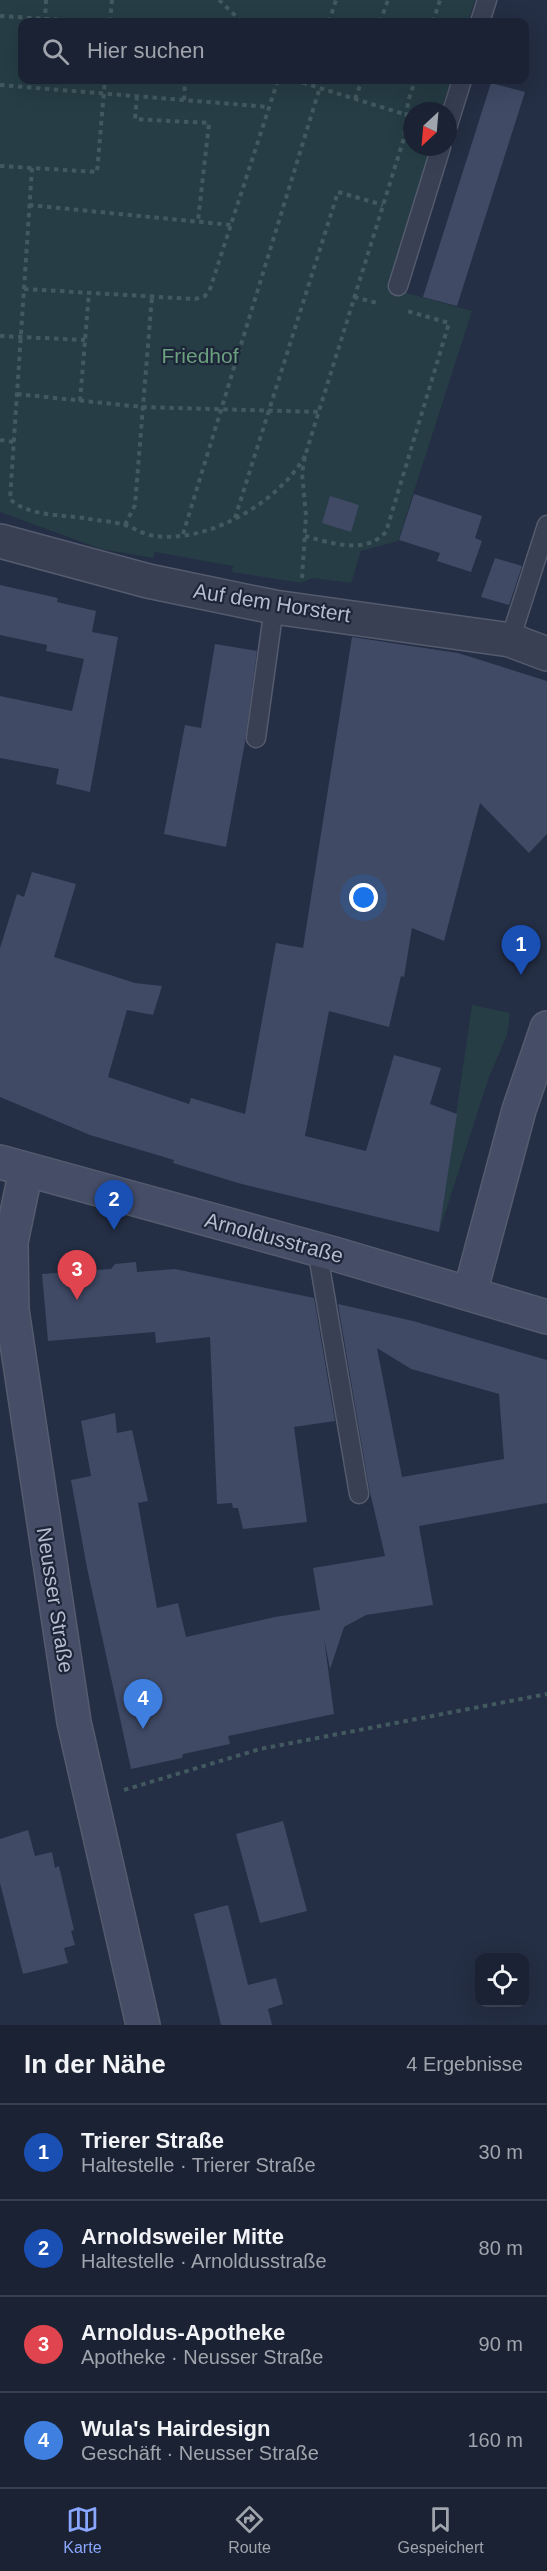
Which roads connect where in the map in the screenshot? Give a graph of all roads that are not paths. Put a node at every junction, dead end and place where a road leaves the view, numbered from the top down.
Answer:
1 (487, 0) edge
2 (481, 18) edge
3 (461, 84) edge
4 (455, 102) edge
5 (438, 156) edge
6 (398, 286) dead end
7 (547, 525) edge
8 (0, 541) edge
9 (274, 607) junction
10 (510, 640) junction
11 (547, 654) edge
12 (256, 738) dead end
13 (547, 1028) edge
14 (13, 1166) edge
15 (317, 1249) junction
16 (470, 1293) junction
17 (547, 1317) edge
18 (359, 1494) dead end
19 (143, 2025) edge

1 - 2 lane
3 - 4 lane
5 - 6 lane
7 - 10 lane
8 - 9 street, Auf dem Horstert
9 - 10 street, Auf dem Horstert
9 - 12 lane
10 - 11 street, Auf dem Horstert
13 - 16 street
14 - 15 street, Arnoldusstraße
14 - 19 street, Neusser Straße
15 - 16 street, Arnoldusstraße
15 - 18 lane
16 - 17 street, Arnoldusstraße

